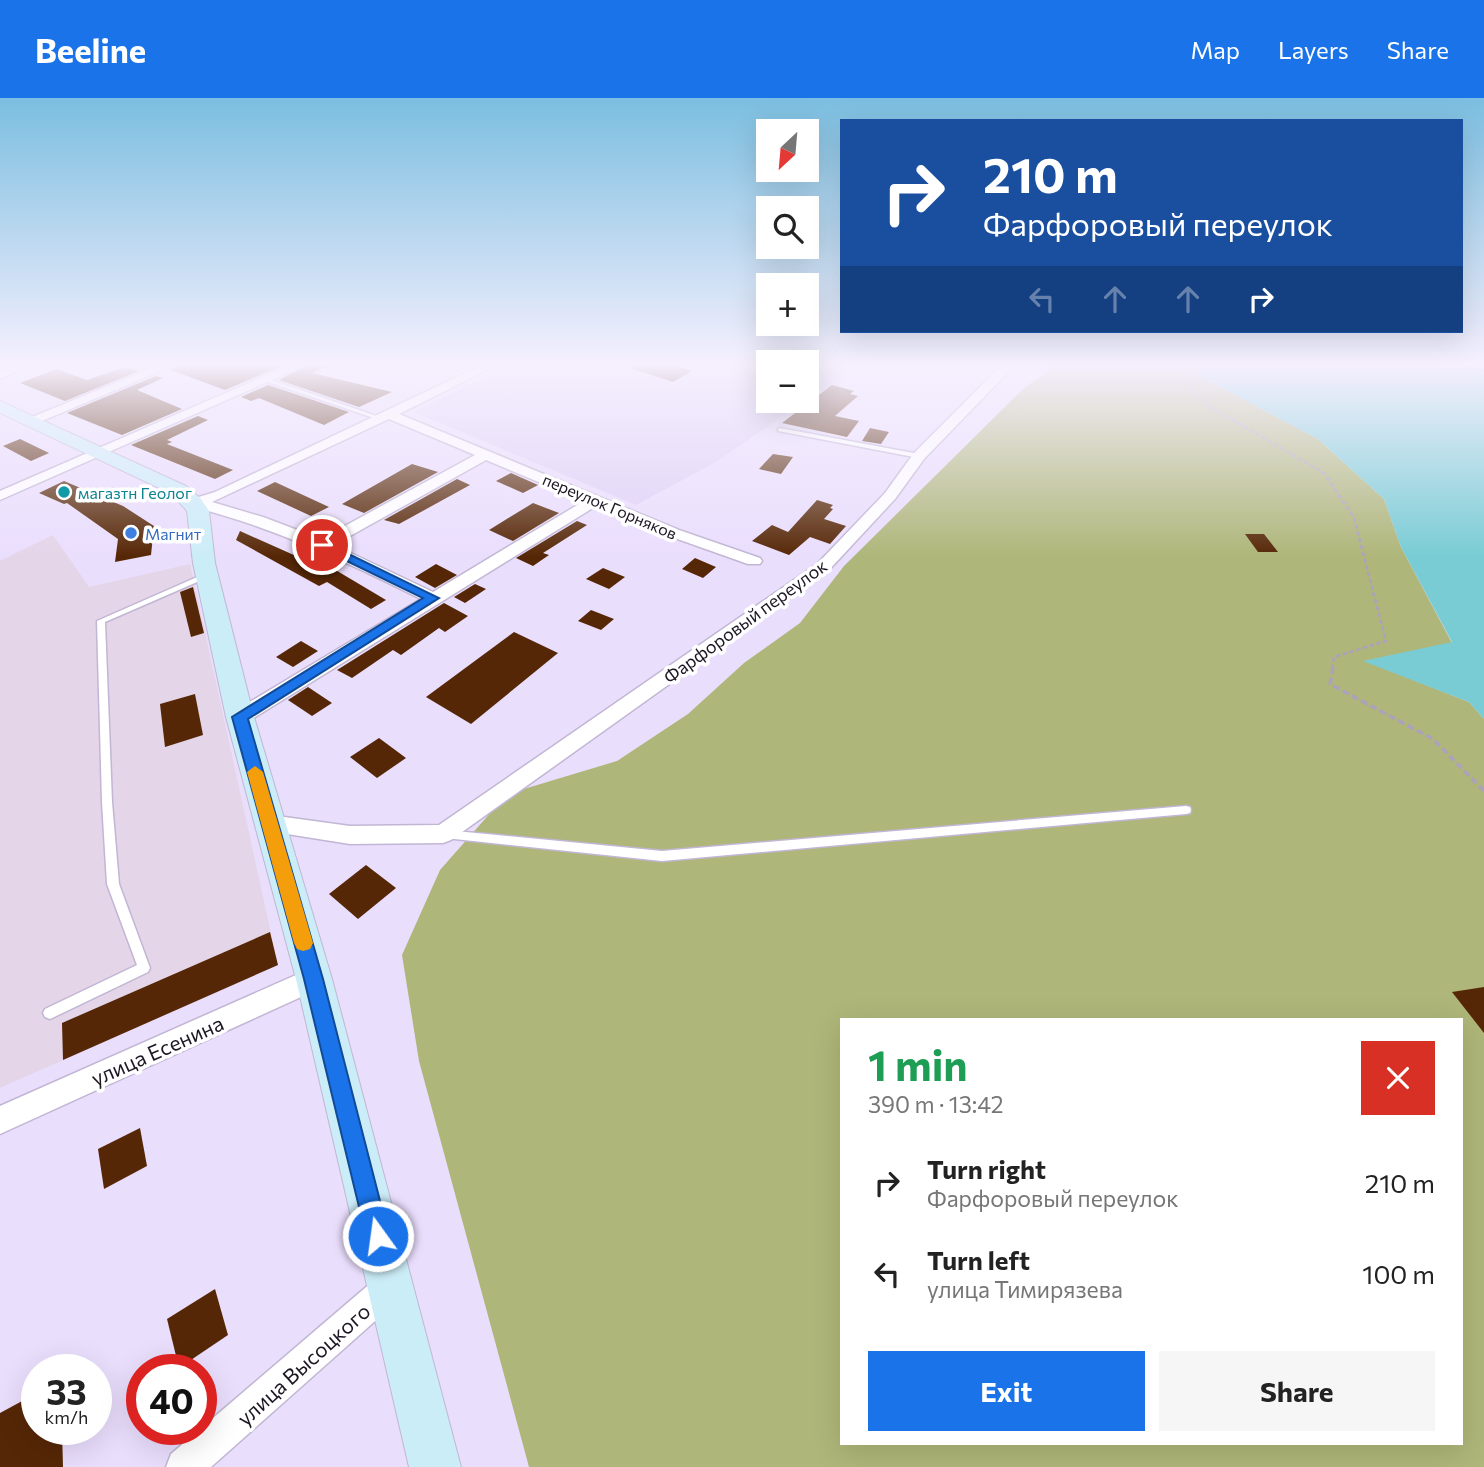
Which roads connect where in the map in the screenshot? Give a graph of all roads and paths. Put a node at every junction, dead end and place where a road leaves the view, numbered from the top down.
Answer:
1 (49, 429) edge
2 (153, 429) edge
3 (361, 429) edge
4 (417, 429) edge
5 (946, 429) edge
6 (1248, 429) edge
7 (780, 430) dead end
8 (99, 452) junction
9 (485, 455) junction
10 (919, 456) junction
11 (0, 496) edge
12 (594, 501) junction
13 (194, 503) junction
14 (322, 545) junction
15 (754, 561) dead end
16 (207, 576) junction
17 (433, 598) junction
18 (240, 717) junction
19 (1484, 791) edge
20 (1186, 810) dead end
21 (270, 824) junction
22 (443, 834) junction
23 (314, 979) junction
24 (50, 1013) dead end
25 (0, 1120) edge
26 (390, 1287) junction
27 (184, 1467) edge
28 (435, 1467) edge

1 - 8 street
2 - 8 street
3 - 13 street
4 - 9 street, переулок Горняков
5 - 10 street, Фарфоровый переулок
6 - 19 path
7 - 10 lane
8 - 11 street
8 - 13 street
9 - 12 street, переулок Горняков
9 - 14 street
10 - 22 street, Фарфоровый переулок
12 - 15 street, переулок Горняков
12 - 17 street
13 - 14 street
13 - 16 street
14 - 17 street
16 - 18 street
16 - 24 lane
17 - 18 street
18 - 21 street
20 - 22 lane
21 - 22 street
21 - 23 street
23 - 25 street, улица Есенина
23 - 26 street
26 - 27 street, улица Высоцкого
26 - 28 street

